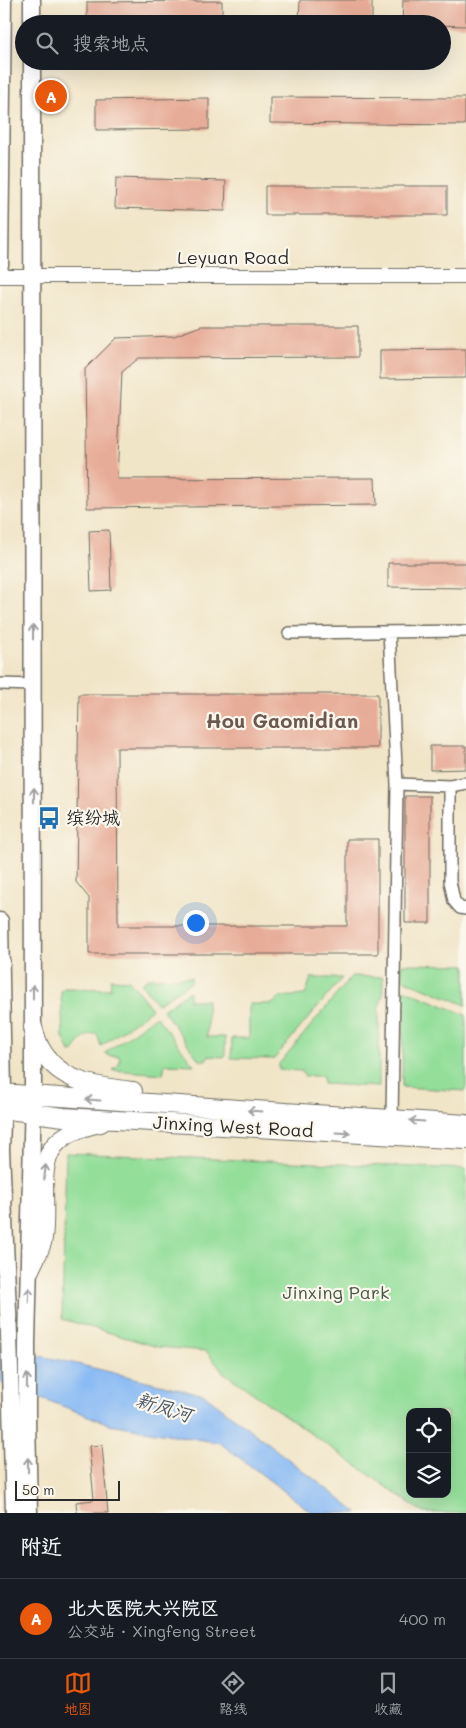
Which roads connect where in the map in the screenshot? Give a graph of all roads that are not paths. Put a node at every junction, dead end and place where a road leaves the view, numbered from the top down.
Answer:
1 (3, 0) edge
2 (32, 0) edge
3 (32, 15) edge
4 (32, 70) edge
5 (0, 265) edge
6 (0, 276) edge
7 (466, 276) edge
8 (31, 277) junction
9 (466, 631) edge
10 (389, 632) junction
11 (289, 633) dead end
12 (0, 684) edge
13 (34, 685) junction
14 (466, 783) edge
15 (397, 784) junction
16 (450, 786) junction
17 (466, 909) edge
18 (0, 921) edge
19 (0, 963) edge
20 (33, 1027) junction
21 (1, 1101) edge
22 (33, 1104) junction
23 (193, 1107) junction
24 (119, 1120) junction
25 (392, 1120) junction
26 (466, 1124) edge
27 (466, 1140) edge
28 (2, 1193) edge
29 (30, 1270) junction
30 (19, 1416) junction
31 (14, 1513) edge
32 (29, 1513) edge

1 - 5 main road
2 - 3 main road
4 - 8 main road
6 - 8 street, Leyuan Road
7 - 8 street, Leyuan Road
13 -> 8 main road
9 - 10 street
10 - 11 street
10 - 15 street
12 - 13 street
20 -> 13 main road
14 - 16 street
15 - 16 street
15 - 25 street
16 - 17 street
18 - 19 main road
19 - 21 main road
20 - 22 main road
20 - 23 main road
21 - 22 main road, Jinxing West Road
21 - 28 main road
23 -> 22 main road, Jinxing West Road
22 - 24 main road, Jinxing West Road
22 - 29 main road
25 -> 23 main road, Jinxing West Road
24 -> 27 main road, Jinxing West Road
29 -> 24 main road
26 -> 25 main road, Jinxing West Road
28 - 30 main road
30 -> 29 main road
30 - 31 main road
32 -> 30 main road

